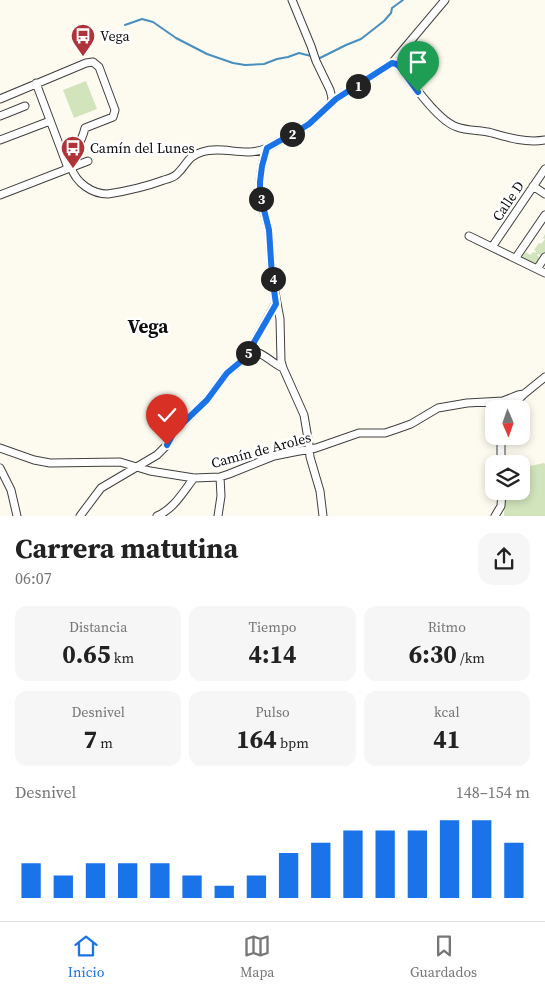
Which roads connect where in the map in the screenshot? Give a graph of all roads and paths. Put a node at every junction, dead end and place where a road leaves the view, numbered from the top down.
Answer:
1 (292, 0) edge
2 (445, 0) edge
3 (392, 63) junction
4 (36, 83) junction
5 (0, 99) edge
6 (331, 104) junction
7 (25, 106) dead end
8 (0, 116) edge
9 (50, 121) junction
10 (1, 138) edge
11 (545, 140) edge
12 (267, 148) junction
13 (88, 161) dead end
14 (69, 167) junction
15 (545, 169) edge
16 (533, 186) junction
17 (545, 194) edge
18 (0, 195) edge
19 (545, 215) edge
20 (469, 236) dead end
21 (492, 247) junction
22 (517, 256) dead end
23 (545, 258) edge
24 (539, 266) dead end
25 (545, 273) edge
26 (276, 304) junction
27 (250, 350) junction
28 (283, 368) junction
29 (545, 377) edge
30 (524, 394) junction
31 (506, 400) edge
32 (518, 400) edge
33 (485, 402) edge
34 (0, 448) edge
35 (309, 450) junction
36 (135, 467) junction
37 (0, 468) edge
38 (220, 477) junction
39 (194, 478) junction
40 (501, 500) edge
41 (16, 516) edge
42 (80, 516) edge
43 (157, 516) edge
44 (218, 516) edge
45 (323, 516) edge
46 (495, 516) edge

1 - 6 street
2 - 3 street
3 - 6 street
3 - 11 street
4 - 5 street
4 - 9 street
4 - 14 street
6 - 12 street
7 - 8 street
9 - 10 street
9 - 14 street
12 - 14 street
12 - 26 street
13 - 14 street
14 - 18 street
15 - 16 street, Calle D
16 - 17 street
16 - 21 street, Calle D
19 - 22 street
20 - 21 street
21 - 25 street
23 - 24 street
26 - 27 street
26 - 28 street
27 - 28 street
27 - 36 street
28 - 35 street
29 - 30 street
30 - 31 street, Camín de Aroles
30 - 32 street
33 - 35 street, Camín de Aroles
34 - 36 street, Camín de Aroles
35 - 38 street, Camín de Aroles
35 - 45 street
36 - 39 street, Camín de Aroles
36 - 42 street
37 - 41 street
38 - 39 street, Camín de Aroles
38 - 44 street
39 - 43 street
40 - 46 street

